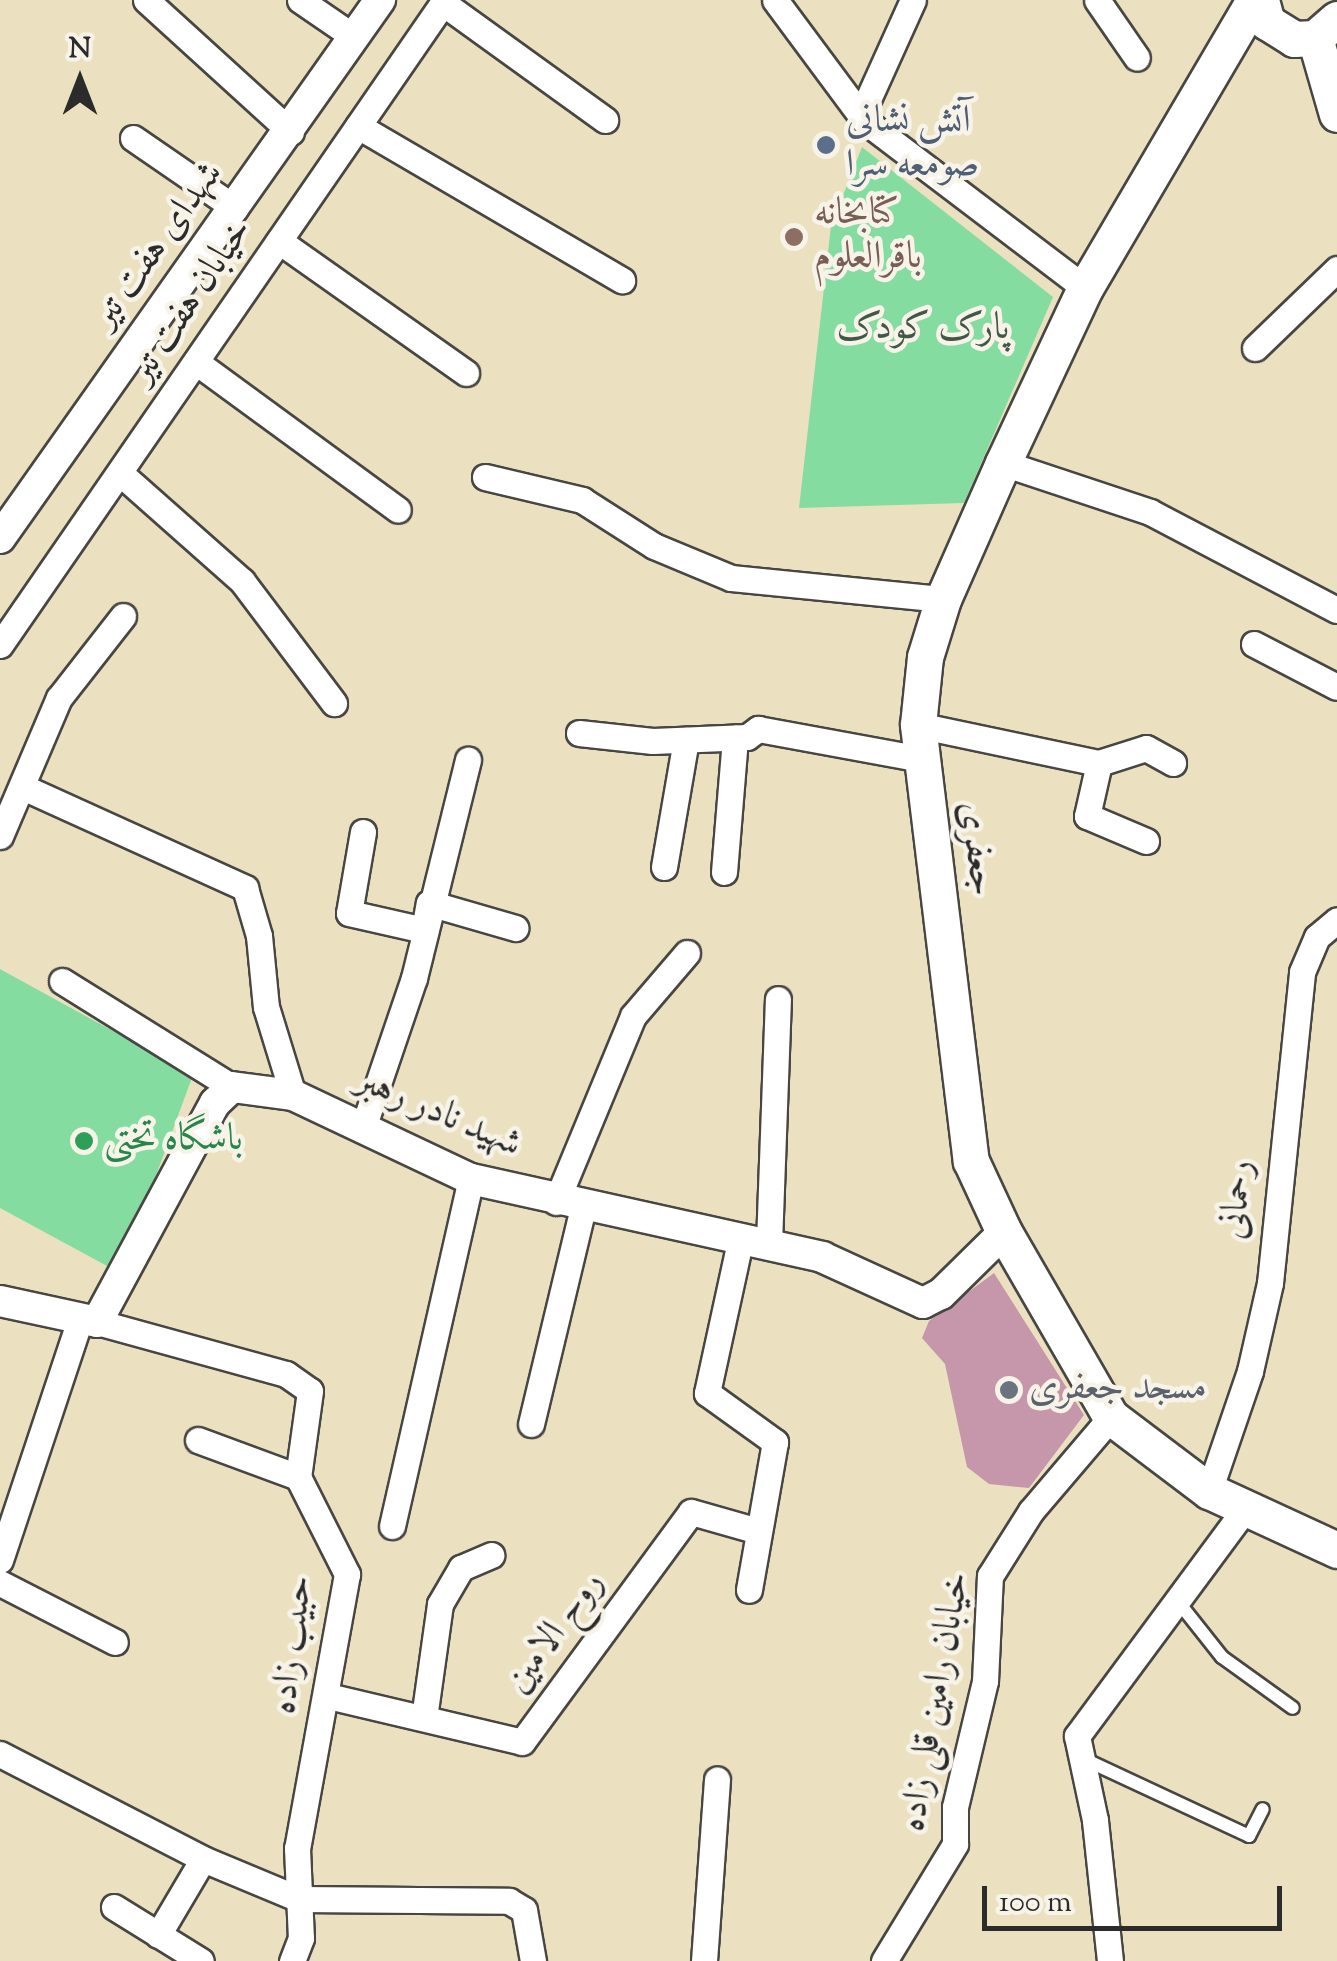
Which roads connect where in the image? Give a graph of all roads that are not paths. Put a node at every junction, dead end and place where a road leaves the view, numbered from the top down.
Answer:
1 (146, 0) edge
2 (300, 0) edge
3 (380, 0) edge
4 (775, 0) edge
5 (912, 0) edge
6 (1097, 0) edge
7 (1257, 0) edge
8 (444, 1) edge
9 (1321, 29) edge
10 (354, 38) junction
11 (1136, 58) dead end
12 (1218, 60) junction
13 (1337, 114) edge
14 (861, 115) junction
15 (604, 120) dead end
16 (358, 126) junction
17 (292, 132) junction
18 (132, 138) dead end
19 (236, 208) junction
20 (279, 241) junction
21 (1337, 270) edge
22 (622, 280) dead end
23 (1085, 288) junction
24 (1255, 348) dead end
25 (196, 362) junction
26 (466, 372) dead end
27 (1004, 463) junction
28 (121, 474) junction
29 (485, 477) dead end
30 (398, 510) dead end
31 (3, 525) edge
32 (944, 598) junction
33 (1337, 610) edge
34 (123, 616) dead end
35 (1254, 644) dead end
36 (0, 645) edge
37 (1337, 687) edge
38 (334, 703) dead end
39 (580, 733) dead end
40 (736, 738) junction
41 (686, 740) junction
42 (920, 742) junction
43 (468, 760) dead end
44 (1173, 763) dead end
45 (1099, 764) junction
46 (25, 788) junction
47 (363, 832) dead end
48 (0, 836) edge
49 (1146, 840) dead end
50 (664, 866) dead end
51 (724, 872) dead end
52 (429, 903) junction
53 (1337, 920) edge
54 (515, 928) dead end
55 (424, 930) junction
56 (687, 953) dead end
57 (62, 981) dead end
58 (778, 999) dead end
59 (232, 1086) junction
60 (293, 1095) junction
61 (364, 1128) junction
62 (472, 1179) junction
63 (570, 1203) junction
64 (1004, 1232) junction
65 (755, 1240) junction
66 (0, 1301) edge
67 (88, 1322) junction
68 (1111, 1417) junction
69 (531, 1424) dead end
70 (198, 1440) dead end
71 (298, 1478) junction
72 (1209, 1490) junction
73 (1245, 1509) junction
74 (392, 1526) dead end
75 (758, 1531) junction
76 (1337, 1550) edge
77 (491, 1554) dead end
78 (0, 1560) edge
79 (0, 1583) edge
80 (749, 1590) dead end
81 (1176, 1599) junction
82 (115, 1642) dead end
83 (328, 1696) junction
84 (1293, 1708) dead end
85 (424, 1718) junction
86 (0, 1754) edge
87 (1080, 1757) junction
88 (717, 1778) dead end
89 (1263, 1809) dead end
90 (203, 1860) junction
91 (299, 1900) junction
92 (114, 1907) dead end
93 (158, 1935) junction
94 (201, 1961) edge
95 (292, 1961) edge
96 (533, 1961) edge
97 (704, 1961) edge
98 (884, 1961) edge
99 (1110, 1961) edge

1 - 17 street
2 - 10 street
3 - 10 street, شهدای هفت تیر
4 - 14 street
5 - 14 street
6 - 11 street
7 - 9 main road
7 - 12 main road, جعفری
8 - 15 street
8 - 16 street, خیابان هفت تیر
9 - 12 main road
9 - 13 main road
10 - 17 street, شهدای هفت تیر
12 - 23 main road, جعفری
14 - 23 street
16 - 20 street, خیابان هفت تیر
16 - 22 street
17 - 19 street, شهدای هفت تیر
18 - 19 street
19 - 31 street, شهدای هفت تیر
20 - 25 street, خیابان هفت تیر
20 - 26 street
21 - 24 street
23 - 27 main road, جعفری
25 - 28 street, خیابان هفت تیر
25 - 30 street
27 - 32 main road, جعفری
27 - 33 street
28 - 36 street, خیابان هفت تیر
28 - 38 street
29 - 32 street
32 - 42 main road, جعفری
34 - 46 street
35 - 37 street
39 - 41 street
40 - 41 street
40 - 42 street
40 - 51 street
41 - 50 street
42 - 45 street
42 - 64 main road, جعفری
43 - 52 street
44 - 45 street
45 - 49 street
46 - 48 street
46 - 60 street
47 - 55 street
52 - 54 street
52 - 55 street
53 - 72 street, رحمانی
55 - 61 street
56 - 63 street
57 - 59 street
58 - 65 street
59 - 60 street, شهید نادر رهبر
59 - 67 street
60 - 61 street, شهید نادر رهبر
61 - 62 street, شهید نادر رهبر
62 - 63 street, شهید نادر رهبر
62 - 74 street
63 - 65 street, شهید نادر رهبر
63 - 69 street
64 - 65 street, شهید نادر رهبر
64 - 68 main road, جعفری
65 - 75 street
66 - 67 street
67 - 71 street
67 - 78 street
68 - 72 main road, جعفری
68 - 98 street, خیابان رامین قلی زاده
70 - 71 street
71 - 83 street, حبیب زاده
72 - 73 main road, جعفری
73 - 76 main road, جعفری
73 - 81 street
75 - 80 street
75 - 85 street, روح الامین
77 - 85 street
79 - 82 street
81 - 84 lane
81 - 87 street
83 - 85 street, روح الامین
83 - 91 street, حبیب زاده
86 - 90 street
87 - 89 lane
87 - 99 street
88 - 97 street
90 - 91 street
90 - 93 street
91 - 95 street, حبیب زاده
91 - 96 street
92 - 93 street
93 - 94 street

